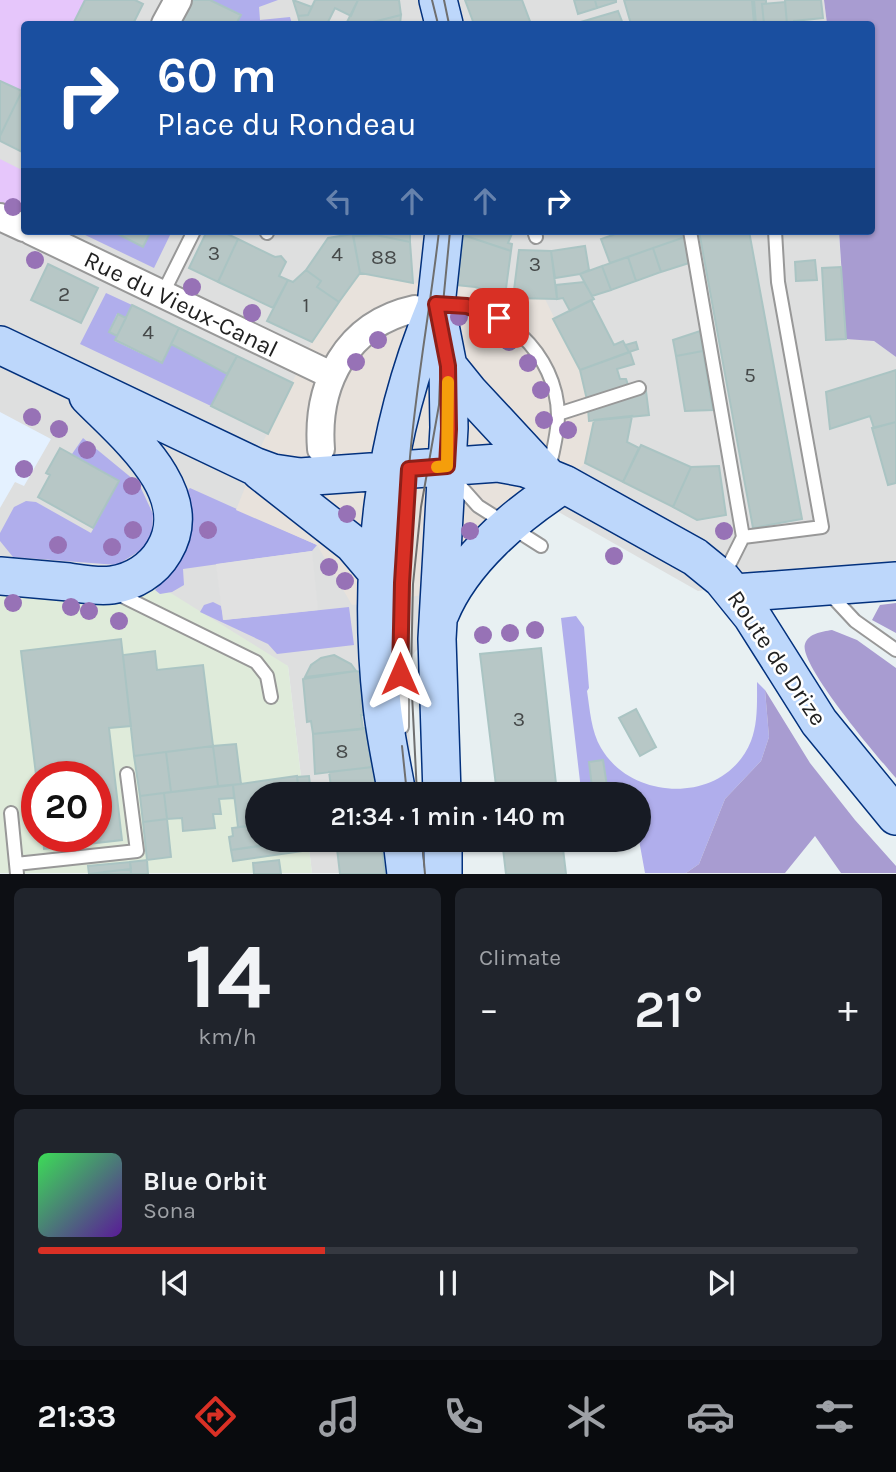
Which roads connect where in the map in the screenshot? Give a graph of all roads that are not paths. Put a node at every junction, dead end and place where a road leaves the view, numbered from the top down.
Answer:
1 (178, 0) edge
2 (438, 0) edge
3 (168, 21) edge
4 (443, 21) edge
5 (0, 217) edge
6 (21, 227) edge
7 (192, 235) edge
8 (443, 235) edge
9 (691, 235) edge
10 (775, 235) edge
11 (63, 238) edge
12 (162, 295) junction
13 (426, 307) junction
14 (0, 345) edge
15 (448, 366) junction
16 (331, 376) junction
17 (73, 380) junction
18 (639, 388) dead end
19 (558, 414) junction
20 (321, 450) dead end
21 (254, 466) junction
22 (447, 466) junction
23 (384, 471) junction
24 (556, 480) junction
25 (508, 526) junction
26 (743, 537) junction
27 (541, 546) dead end
28 (376, 571) junction
29 (0, 576) edge
30 (896, 581) edge
31 (102, 586) junction
32 (729, 586) junction
33 (823, 587) junction
34 (438, 618) junction
35 (896, 650) edge
36 (271, 697) dead end
37 (127, 774) dead end
38 (395, 782) edge
39 (398, 782) edge
40 (442, 782) edge
41 (11, 813) dead end
42 (896, 816) edge
43 (403, 852) edge
44 (443, 852) edge
45 (17, 869) edge
46 (406, 873) edge
47 (443, 873) edge

1 - 3 street
2 - 4 main road
5 - 6 street
7 - 12 lane
8 - 13 main road
9 - 26 lane
10 - 26 lane
11 - 12 street, Rue du Vieux-Canal
12 - 16 street, Rue du Vieux-Canal
13 - 15 main road
13 - 16 street
13 - 19 lane
13 - 23 main road
14 - 17 main road
15 - 22 main road
15 - 24 main road
16 - 20 street
17 - 21 main road
17 - 31 main road
18 - 19 lane
19 - 24 lane
21 - 23 main road
21 - 28 main road
22 - 23 main road
22 - 24 main road
22 - 25 lane
22 - 34 main road
23 - 28 main road
23 - 39 lane
24 - 25 main road
24 - 32 main road, Route de Drize
25 - 27 lane
25 - 34 main road
26 - 32 lane
28 - 38 main road
29 - 31 main road
30 - 33 main road
31 - 36 lane
32 - 33 main road
32 - 42 main road, Route de Drize
33 - 35 lane
34 - 40 main road
37 - 45 lane
41 - 45 lane
43 - 46 main road
44 - 47 main road

